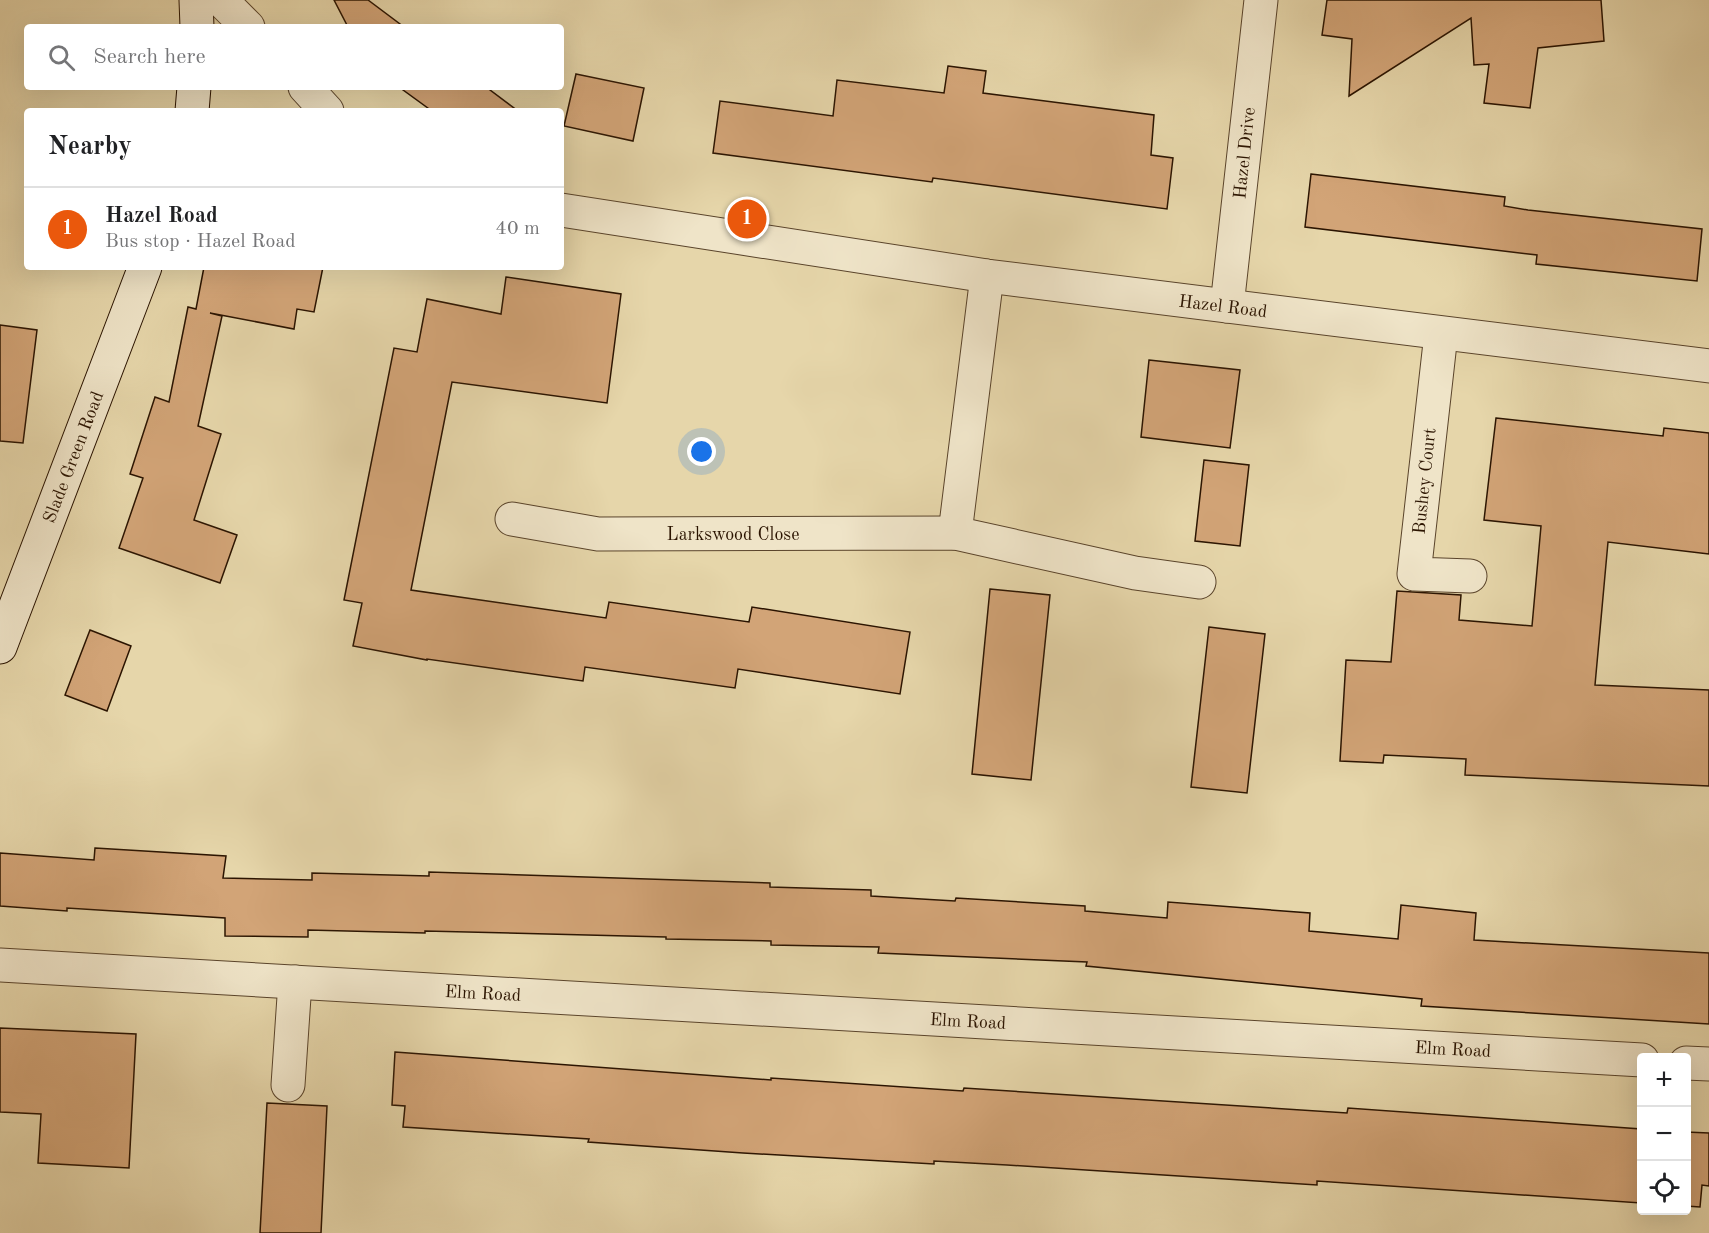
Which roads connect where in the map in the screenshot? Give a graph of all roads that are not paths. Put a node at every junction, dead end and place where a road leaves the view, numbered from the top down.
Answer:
1 (196, 0) edge
2 (221, 0) edge
3 (1261, 0) edge
4 (196, 24) edge
5 (245, 24) edge
6 (195, 90) edge
7 (307, 90) edge
8 (192, 108) edge
9 (324, 108) edge
10 (564, 210) edge
11 (144, 270) edge
12 (987, 276) junction
13 (1227, 306) junction
14 (1441, 334) junction
15 (1709, 366) edge
16 (512, 519) dead end
17 (955, 533) junction
18 (1470, 576) dead end
19 (1199, 582) dead end
20 (0, 646) edge
21 (0, 965) edge
22 (295, 982) junction
23 (1637, 1060) edge
24 (1691, 1063) edge
25 (1709, 1064) edge
26 (288, 1085) dead end

1 - 4 street
2 - 5 street
3 - 13 street, Hazel Drive
6 - 8 street
7 - 9 street
10 - 12 street, Hazel Road
11 - 20 street, Slade Green Road
12 - 13 street, Hazel Road
12 - 17 street
13 - 14 street, Hazel Road
14 - 15 street, Hazel Road
14 - 18 street, Bushey Court
16 - 17 street, Larkswood Close
17 - 19 street, Larkswood Close
21 - 22 street, Elm Road
22 - 23 street, Elm Road
22 - 26 street
24 - 25 street

